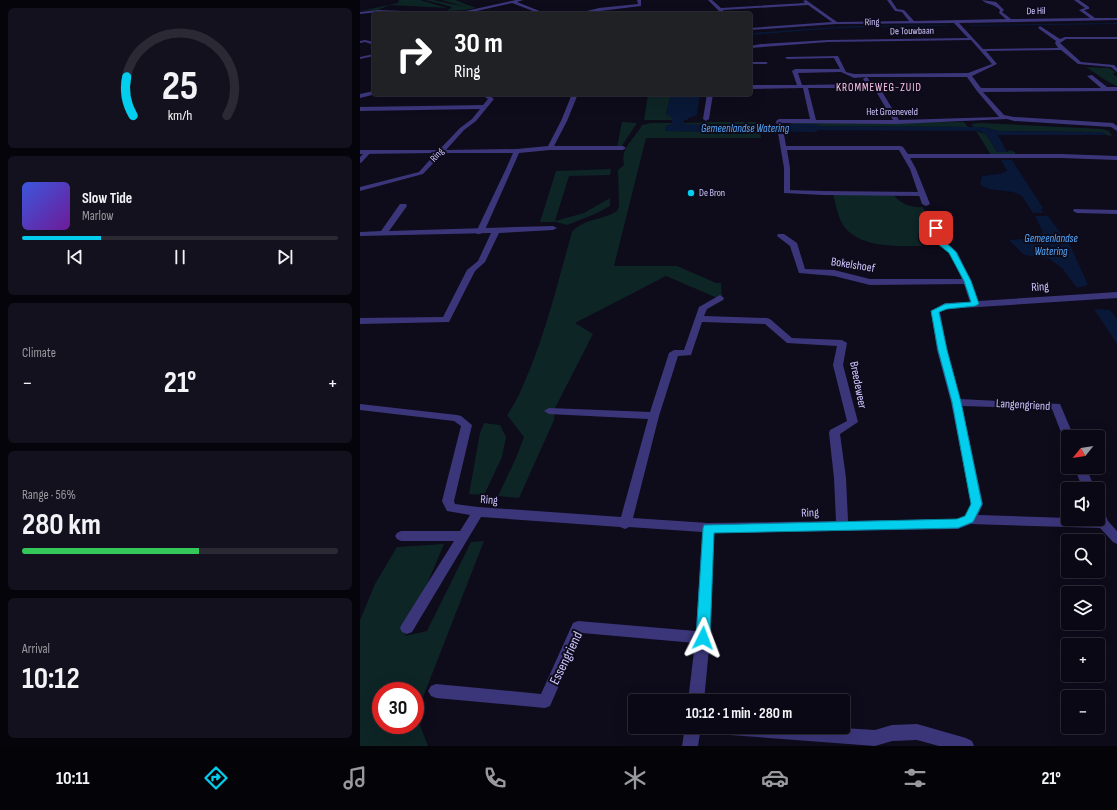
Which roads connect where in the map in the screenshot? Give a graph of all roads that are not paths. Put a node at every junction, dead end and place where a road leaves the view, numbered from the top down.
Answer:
1 (521, 0) edge
2 (639, 0) edge
3 (710, 0) edge
4 (804, 0) edge
5 (889, 0) edge
6 (984, 0) edge
7 (1076, 0) edge
8 (512, 2) junction
9 (810, 4) junction
10 (522, 5) junction
11 (508, 8) dead end
12 (720, 9) junction
13 (372, 12) edge
14 (372, 12) edge
15 (411, 12) edge
16 (411, 12) edge
17 (431, 12) edge
18 (467, 12) edge
19 (540, 12) edge
20 (586, 12) edge
21 (722, 12) edge
22 (360, 14) edge
23 (1094, 19) junction
24 (1117, 19) edge
25 (955, 21) junction
26 (1010, 21) junction
27 (913, 22) junction
28 (836, 23) junction
29 (1040, 27) dead end
30 (752, 29) edge
31 (1090, 33) dead end
32 (1098, 38) junction
33 (1117, 38) edge
34 (972, 39) junction
35 (828, 41) junction
36 (360, 42) edge
37 (1059, 42) junction
38 (372, 43) edge
39 (830, 46) dead end
40 (752, 47) edge
41 (1062, 49) junction
42 (982, 50) junction
43 (372, 55) edge
44 (360, 58) edge
45 (787, 58) dead end
46 (752, 63) edge
47 (766, 63) dead end
48 (1115, 67) edge
49 (841, 71) junction
50 (969, 75) junction
51 (865, 76) junction
52 (1090, 76) dead end
53 (869, 86) junction
54 (752, 87) edge
55 (802, 87) junction
56 (1106, 89) junction
57 (1117, 89) edge
58 (979, 90) junction
59 (372, 93) edge
60 (360, 96) edge
61 (488, 96) edge
62 (574, 96) edge
63 (710, 96) edge
64 (484, 106) junction
65 (360, 109) edge
66 (1006, 118) junction
67 (706, 119) dead end
68 (813, 121) junction
69 (897, 122) junction
70 (1116, 126) edge
71 (550, 148) junction
72 (623, 148) dead end
73 (784, 148) junction
74 (517, 151) junction
75 (360, 152) edge
76 (368, 152) junction
77 (440, 152) junction
78 (907, 156) junction
79 (1117, 158) edge
80 (360, 161) edge
81 (360, 189) edge
82 (922, 194) junction
83 (926, 204) dead end
84 (403, 206) dead end
85 (1076, 211) dead end
86 (1117, 212) edge
87 (553, 228) dead end
88 (936, 228) dead end
89 (480, 232) junction
90 (496, 232) junction
91 (360, 234) edge
92 (384, 234) junction
93 (781, 236) dead end
94 (967, 281) junction
95 (1117, 295) edge
96 (720, 298) dead end
97 (975, 304) junction
98 (698, 318) junction
99 (360, 321) edge
100 (956, 402) junction
101 (360, 407) edge
102 (549, 411) dead end
103 (654, 416) junction
104 (1065, 430) edge
105 (478, 512) junction
106 (970, 519) junction
107 (1061, 522) edge
108 (626, 524) junction
109 (842, 525) junction
110 (1105, 526) edge
111 (708, 528) junction
112 (401, 536) dead end
113 (463, 536) junction
114 (1117, 539) edge
115 (407, 628) dead end
116 (703, 638) junction
117 (436, 691) dead end
118 (697, 694) edge
119 (691, 734) edge
120 (817, 734) edge
121 (690, 746) edge
122 (966, 746) edge

1 - 8 street
2 - 20 street
3 - 12 street
4 - 9 street
5 - 27 street
6 - 26 street
7 - 23 street
8 - 10 street
8 - 18 street
9 - 12 street
9 - 28 street
10 - 11 street
10 - 19 street
12 - 21 street
13 - 22 street
14 - 15 street
16 - 17 street
23 - 24 street, De Hil
23 - 26 street, De Hil
25 - 26 street, De Hil
25 - 27 street, Ring
25 - 34 street
27 - 28 street, Ring
28 - 30 street, Ring
29 - 37 street
31 - 32 street
32 - 33 street
32 - 37 street
34 - 35 street, De Touwbaan
34 - 42 street
35 - 39 street
35 - 40 street, De Touwbaan
36 - 38 street
37 - 41 street
41 - 42 street
41 - 48 street
42 - 50 street
43 - 44 street
45 - 49 street
46 - 47 street
49 - 51 street
49 - 55 street
50 - 51 street
50 - 58 street
51 - 53 street
52 - 56 street
53 - 55 street
53 - 69 street
54 - 55 street
55 - 68 street
56 - 57 street
56 - 58 street
58 - 66 street
59 - 60 street
61 - 64 street, Ring
62 - 71 street
63 - 67 street
64 - 65 street
64 - 77 street, Ring
66 - 69 street, Het Groeneveld
66 - 70 street
68 - 69 street, Het Groeneveld
68 - 73 street, Het Groeneveld
71 - 72 street
71 - 74 street
73 - 78 street
73 - 82 street
74 - 77 street
74 - 89 street
75 - 76 street
76 - 77 street
76 - 80 street
77 - 81 street, Ring
78 - 79 street
78 - 82 street
82 - 83 street
84 - 92 street
85 - 86 street
87 - 90 street
88 - 94 street
89 - 90 street
89 - 92 street
90 - 99 street
91 - 92 street
93 - 94 street, Bokelshoef
94 - 97 street
95 - 97 street, Ring
96 - 98 street
97 - 100 street, Ring
98 - 103 street
98 - 109 street, Breedeweer
100 - 104 street, Langengriend
100 - 106 street, Ring
101 - 105 street, Ring
102 - 103 street
103 - 108 street
105 - 108 street, Ring
105 - 113 street
106 - 107 street
106 - 109 street, Ring
108 - 111 street, Ring
109 - 111 street, Ring
110 - 114 street
111 - 116 street
112 - 113 street
113 - 115 street
116 - 117 street, Essengriend
116 - 118 street
119 - 121 street
120 - 122 street

